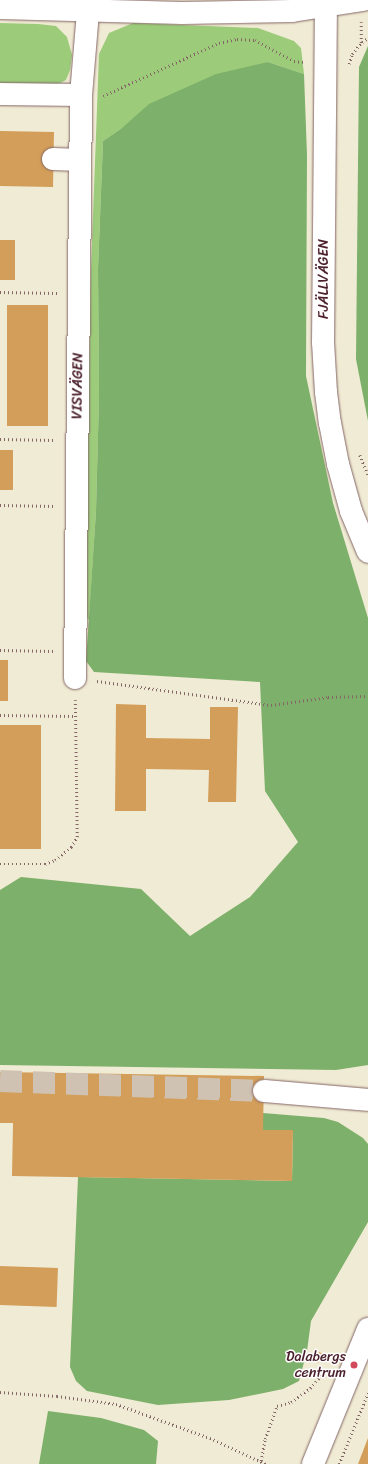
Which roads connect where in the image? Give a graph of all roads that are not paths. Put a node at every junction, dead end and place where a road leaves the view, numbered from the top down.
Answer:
1 (362, 0) edge
2 (326, 3) edge
3 (89, 5) edge
4 (0, 8) edge
5 (0, 94) edge
6 (81, 95) junction
7 (53, 160) dead end
8 (80, 160) junction
9 (368, 552) edge
10 (75, 678) road end
11 (264, 1091) tunnel mouth
12 (368, 1100) edge
13 (368, 1329) edge
14 (313, 1464) edge

1 - 2 street
2 - 3 street
2 - 9 street, FJÄLLVÄGEN
3 - 4 street
3 - 6 street, VISVÄGEN
5 - 6 street
6 - 8 street, VISVÄGEN
7 - 8 street
8 - 10 street, VISVÄGEN
11 - 12 street
13 - 14 street

